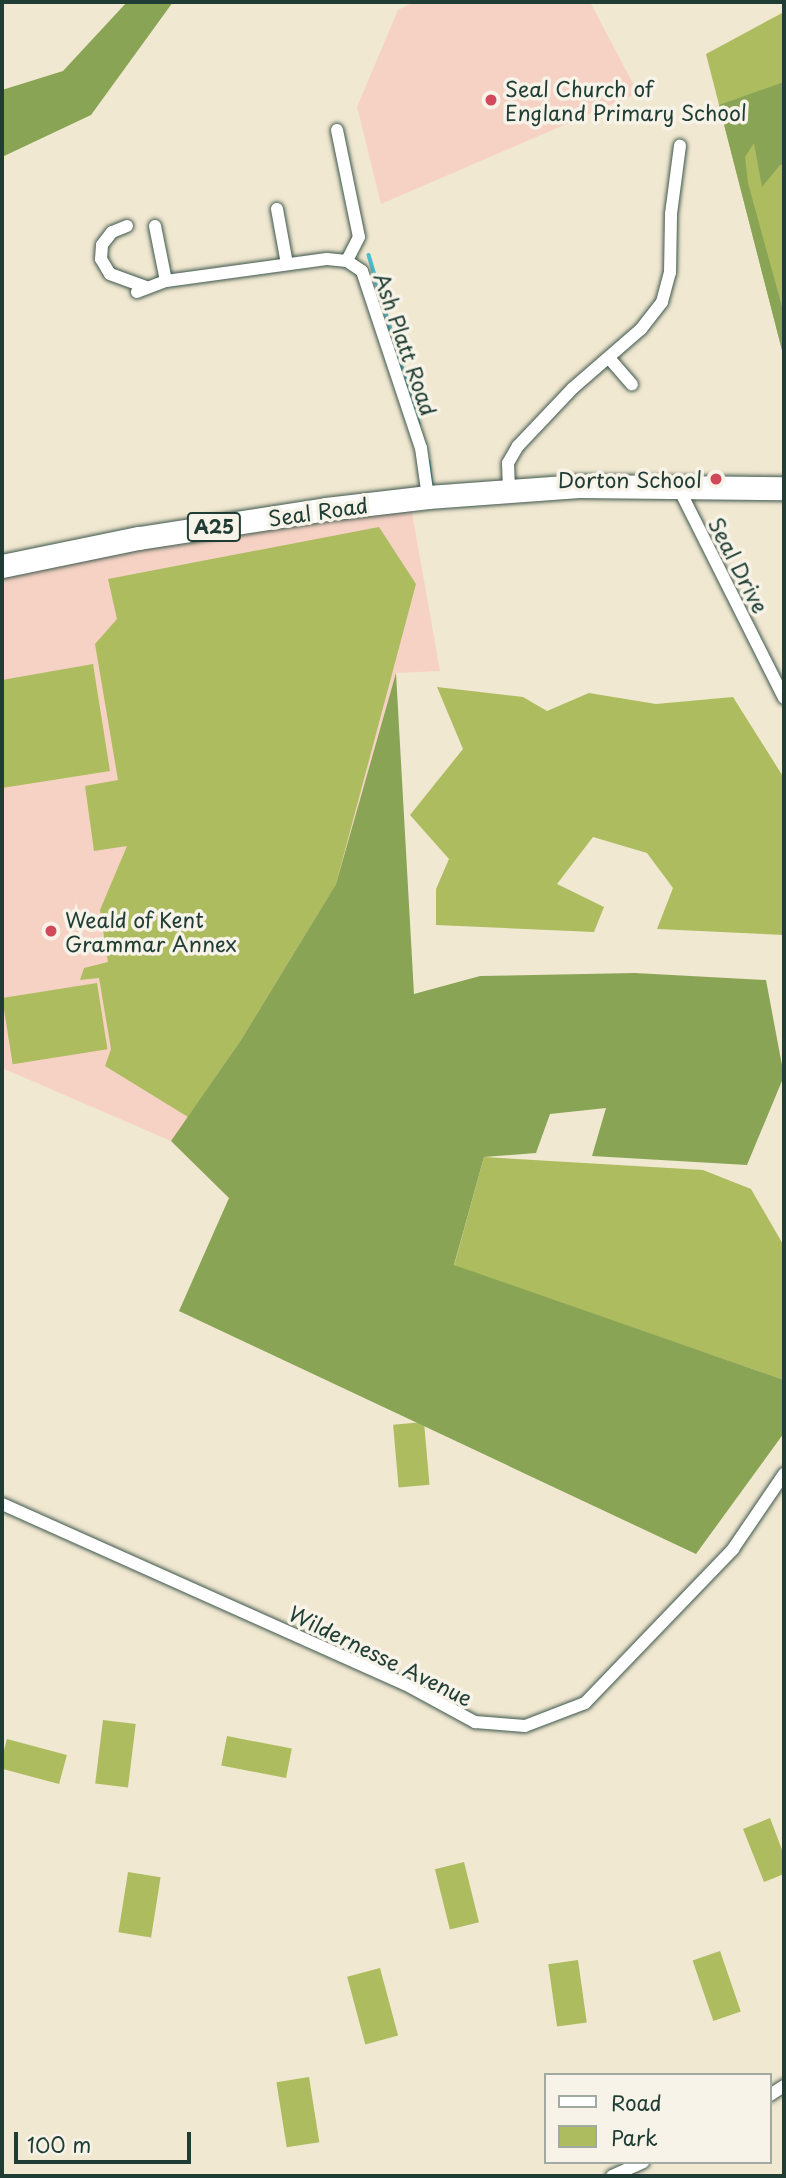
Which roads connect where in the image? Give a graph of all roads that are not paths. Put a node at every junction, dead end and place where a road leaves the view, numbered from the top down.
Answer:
1 (337, 130) dead end
2 (680, 146) dead end
3 (277, 209) dead end
4 (127, 226) dead end
5 (155, 226) dead end
6 (347, 261) junction
7 (287, 264) junction
8 (166, 281) junction
9 (609, 358) junction
10 (632, 384) dead end
11 (678, 487) junction
12 (784, 488) edge
13 (509, 491) junction
14 (428, 496) junction
15 (2, 566) edge
16 (784, 698) edge
17 (784, 1474) edge
18 (2, 1504) edge
19 (639, 2164) edge
20 (612, 2176) edge

1 - 6 street, Ash Platt Road
2 - 9 street
3 - 7 street
4 - 8 street
5 - 8 street
6 - 7 street
6 - 14 street, Ash Platt Road
7 - 8 street
9 - 10 street
9 - 13 street
11 - 12 highway, A25
11 - 13 highway, A25
11 - 16 street, Seal Drive
13 - 14 highway, A25
14 - 15 highway, Seal Road / A25
17 - 18 street, Wildernesse Avenue
19 - 20 street

